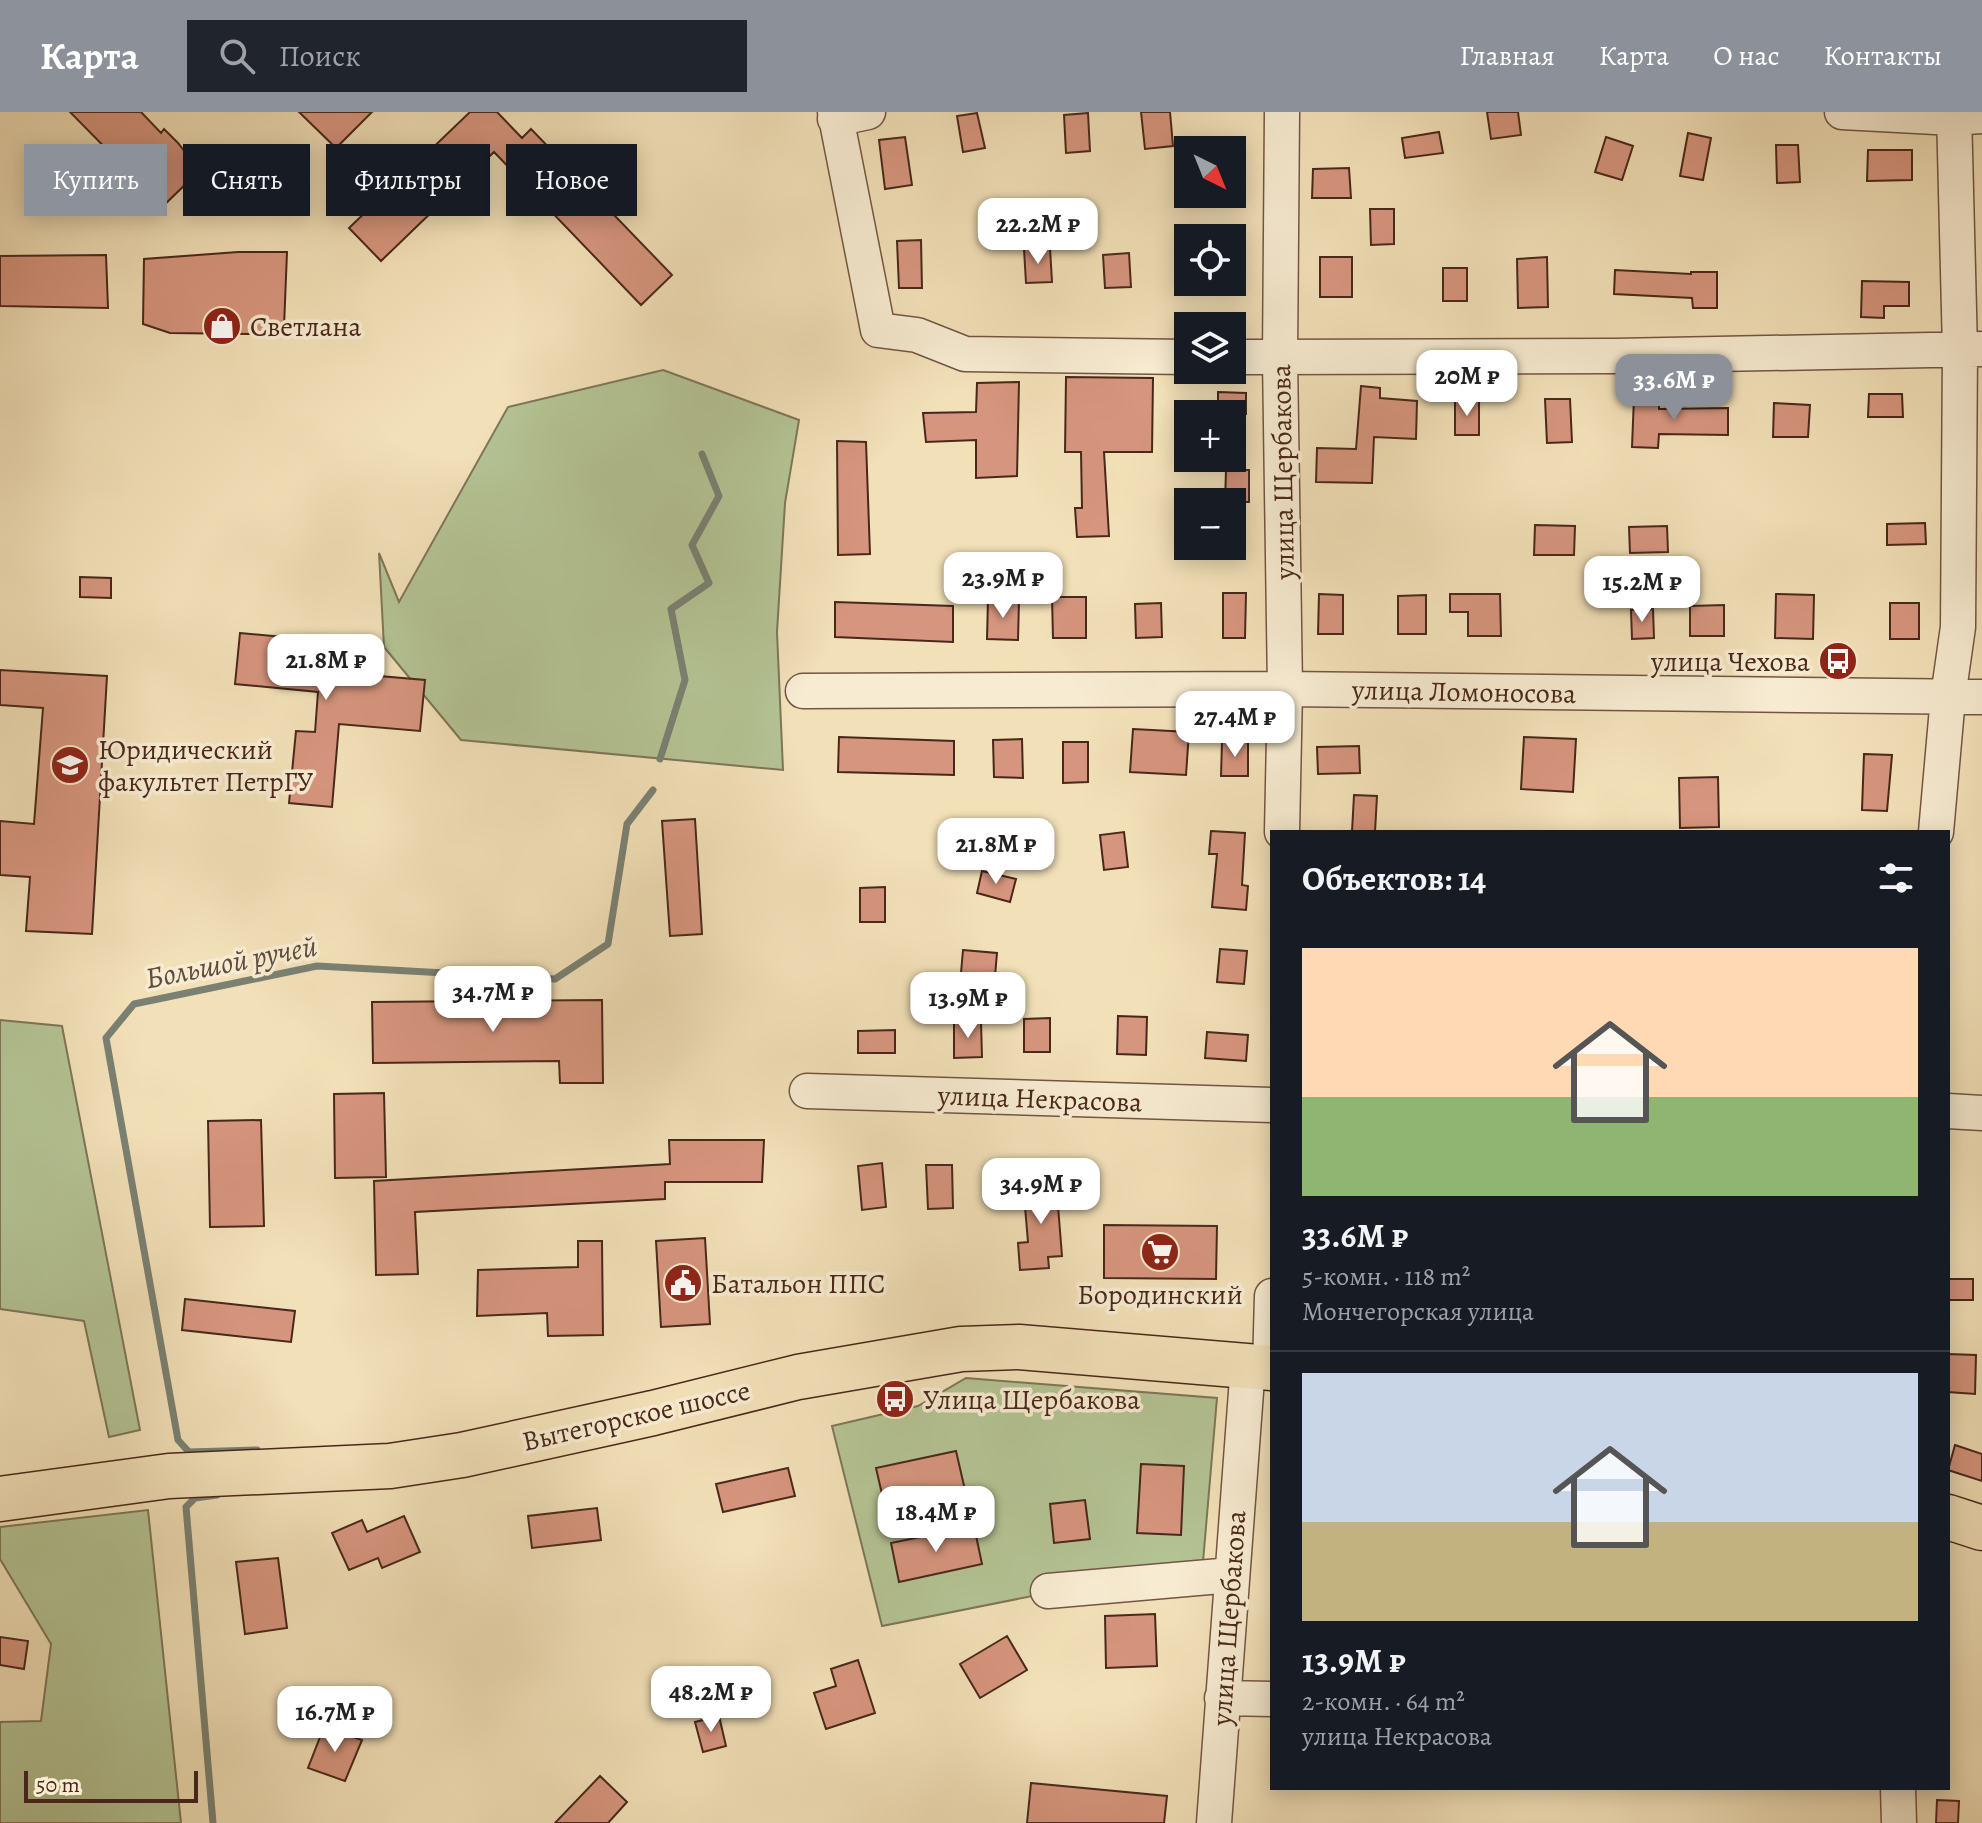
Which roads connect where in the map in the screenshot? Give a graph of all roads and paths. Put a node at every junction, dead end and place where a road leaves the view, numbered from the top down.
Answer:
1 (1282, 112) edge
2 (1842, 112) edge
3 (846, 114) edge
4 (1963, 115) edge
5 (1971, 350) edge
6 (1174, 357) edge
7 (1246, 357) edge
8 (1280, 358) junction
9 (1285, 689) junction
10 (803, 691) dead end
11 (1948, 697) junction
12 (1982, 697) edge
13 (1282, 830) edge
14 (1936, 830) edge
15 (807, 1091) dead end
16 (1270, 1105) edge
17 (1950, 1111) edge
18 (1982, 1113) edge
19 (1270, 1312) edge
20 (1263, 1367) edge
21 (0, 1499) edge
22 (1950, 1518) edge
23 (1982, 1528) edge
24 (1232, 1575) junction
25 (1048, 1591) dead end
26 (1222, 1698) junction
27 (1270, 1699) edge
28 (1898, 1790) edge
29 (1214, 1823) edge
30 (1899, 1823) edge

1 - 8 street, улица Щербакова
2 - 4 street
3 - 6 street
4 - 5 street
5 - 8 street
5 - 11 street
7 - 8 street
8 - 9 street, улица Щербакова
9 - 10 street, улица Ломоносова
9 - 11 street, улица Ломоносова
9 - 13 street, улица Щербакова
11 - 12 street, улица Ломоносова
11 - 14 street
15 - 16 street, улица Некрасова
17 - 18 street
19 - 20 street, улица Щербакова
20 - 21 main road, Вытегорское шоссе
20 - 24 street, улица Щербакова
22 - 23 main road
24 - 25 street
24 - 26 street, улица Щербакова
26 - 27 street
26 - 29 street, улица Щербакова
28 - 30 street

